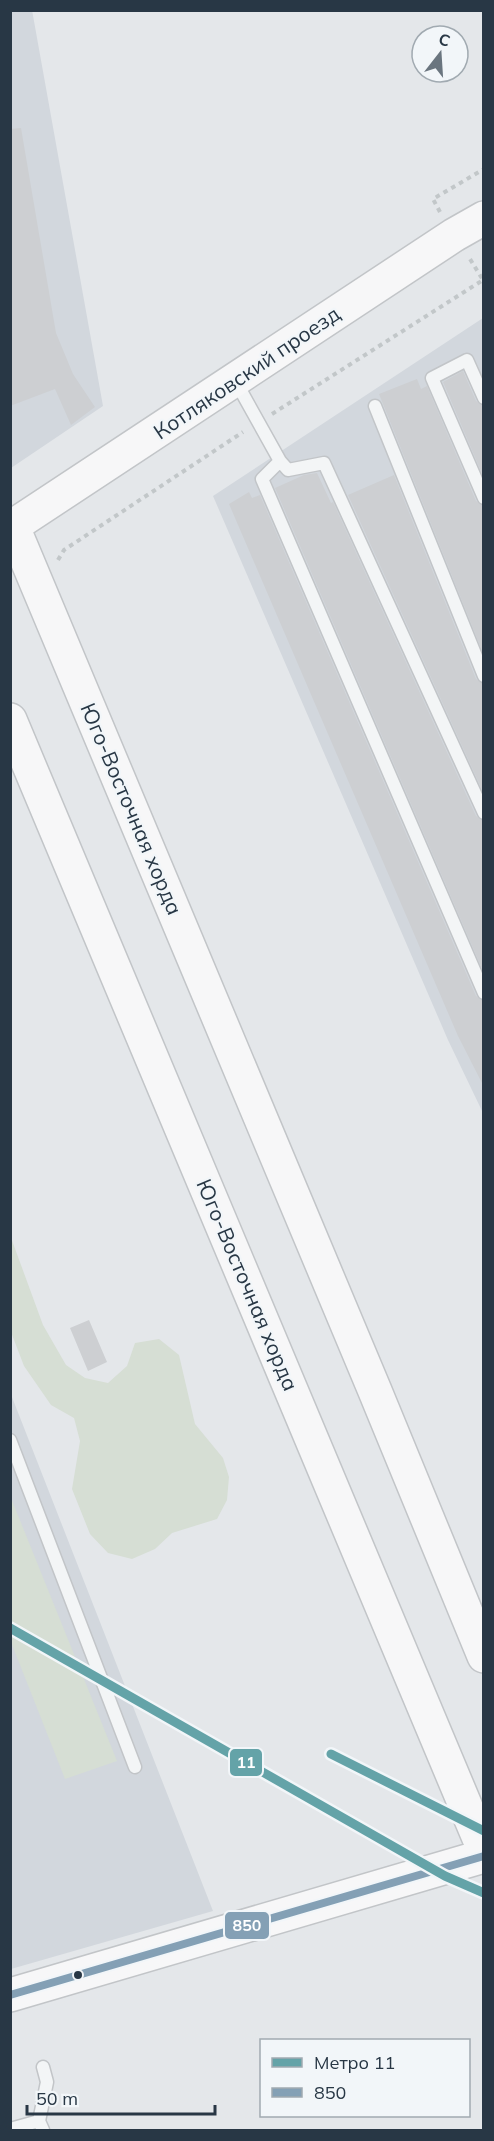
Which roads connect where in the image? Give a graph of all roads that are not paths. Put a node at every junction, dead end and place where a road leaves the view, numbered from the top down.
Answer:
1 (483, 218) edge
2 (236, 381) junction
3 (483, 398) edge
4 (375, 406) dead end
5 (280, 461) junction
6 (483, 498) edge
7 (12, 527) edge
8 (483, 676) edge
9 (10, 720) edge
10 (483, 813) edge
11 (483, 993) edge
12 (10, 1440) edge
13 (483, 1656) edge
14 (135, 1767) dead end
15 (483, 1850) edge
16 (483, 1856) edge
17 (10, 1995) edge
18 (43, 2067) dead end
19 (41, 2126) edge
20 (10, 2129) edge

1 - 2 main road, Котляковский проезд
2 - 5 lane
2 - 7 main road, Котляковский проезд
3 - 6 lane
4 - 8 lane
5 - 10 lane
5 - 11 lane
7 - 13 main road, Юго-Восточная хорда
9 - 15 main road, Юго-Восточная хорда
12 - 14 lane
16 - 17 main road
18 - 19 lane
19 - 20 lane

